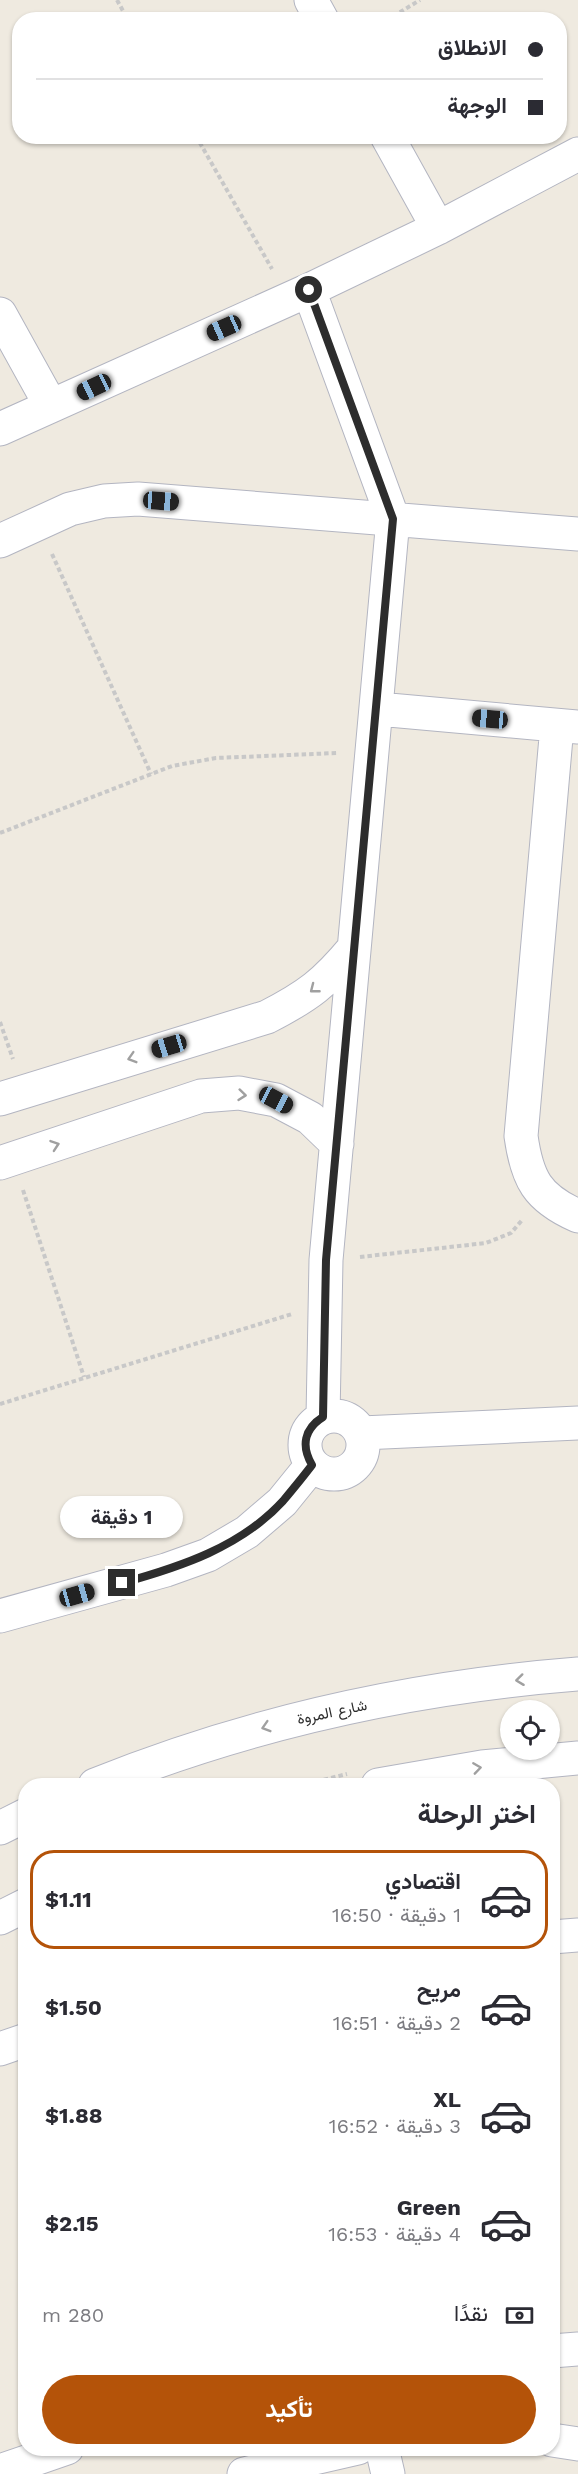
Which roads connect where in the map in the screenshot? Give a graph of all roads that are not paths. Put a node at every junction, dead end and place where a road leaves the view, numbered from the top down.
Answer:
1 (391, 144) edge
2 (578, 154) edge
3 (438, 228) junction
4 (299, 294) junction
5 (0, 314) edge
6 (51, 406) junction
7 (0, 429) edge
8 (393, 519) junction
9 (578, 534) edge
10 (0, 541) edge
11 (378, 709) junction
12 (568, 727) edge
13 (354, 948) junction
14 (12, 1095) edge
15 (337, 1144) junction
16 (6, 1161) edge
17 (578, 1216) edge
18 (323, 1417) junction
19 (578, 1423) edge
20 (362, 1433) junction
21 (312, 1465) junction
22 (0, 1616) edge
23 (578, 1674) edge
24 (578, 1758) edge
25 (135, 1778) edge
26 (418, 1778) edge
27 (18, 1819) edge
28 (0, 1828) edge
29 (18, 1909) edge
30 (0, 1918) edge
31 (578, 1935) edge
32 (560, 1936) edge
33 (18, 2043) edge
34 (0, 2049) edge
35 (578, 2349) edge
36 (560, 2350) edge
37 (560, 2441) edge
38 (578, 2444) edge
39 (44, 2456) edge
40 (323, 2456) edge
41 (384, 2456) edge
42 (0, 2471) edge
43 (244, 2474) edge
44 (388, 2474) edge

1 - 3 street
2 - 3 street
3 - 4 street
4 - 6 street
4 - 8 street
5 - 6 street
6 - 7 street
8 - 9 street
8 - 10 street
8 - 11 street
11 - 12 street
11 - 13 street
12 - 17 street
13 -> 14 street
13 - 15 street
16 -> 15 street
15 - 18 street
18 - 20 street
18 - 21 street
19 - 20 street
20 - 21 street
21 - 22 street
23 -> 25 street, شارع المروة
26 -> 24 street
27 - 28 street
29 - 30 street
31 - 32 street
33 - 34 street
35 - 36 street
37 - 38 street
39 - 42 street
40 - 43 street
41 - 44 street

